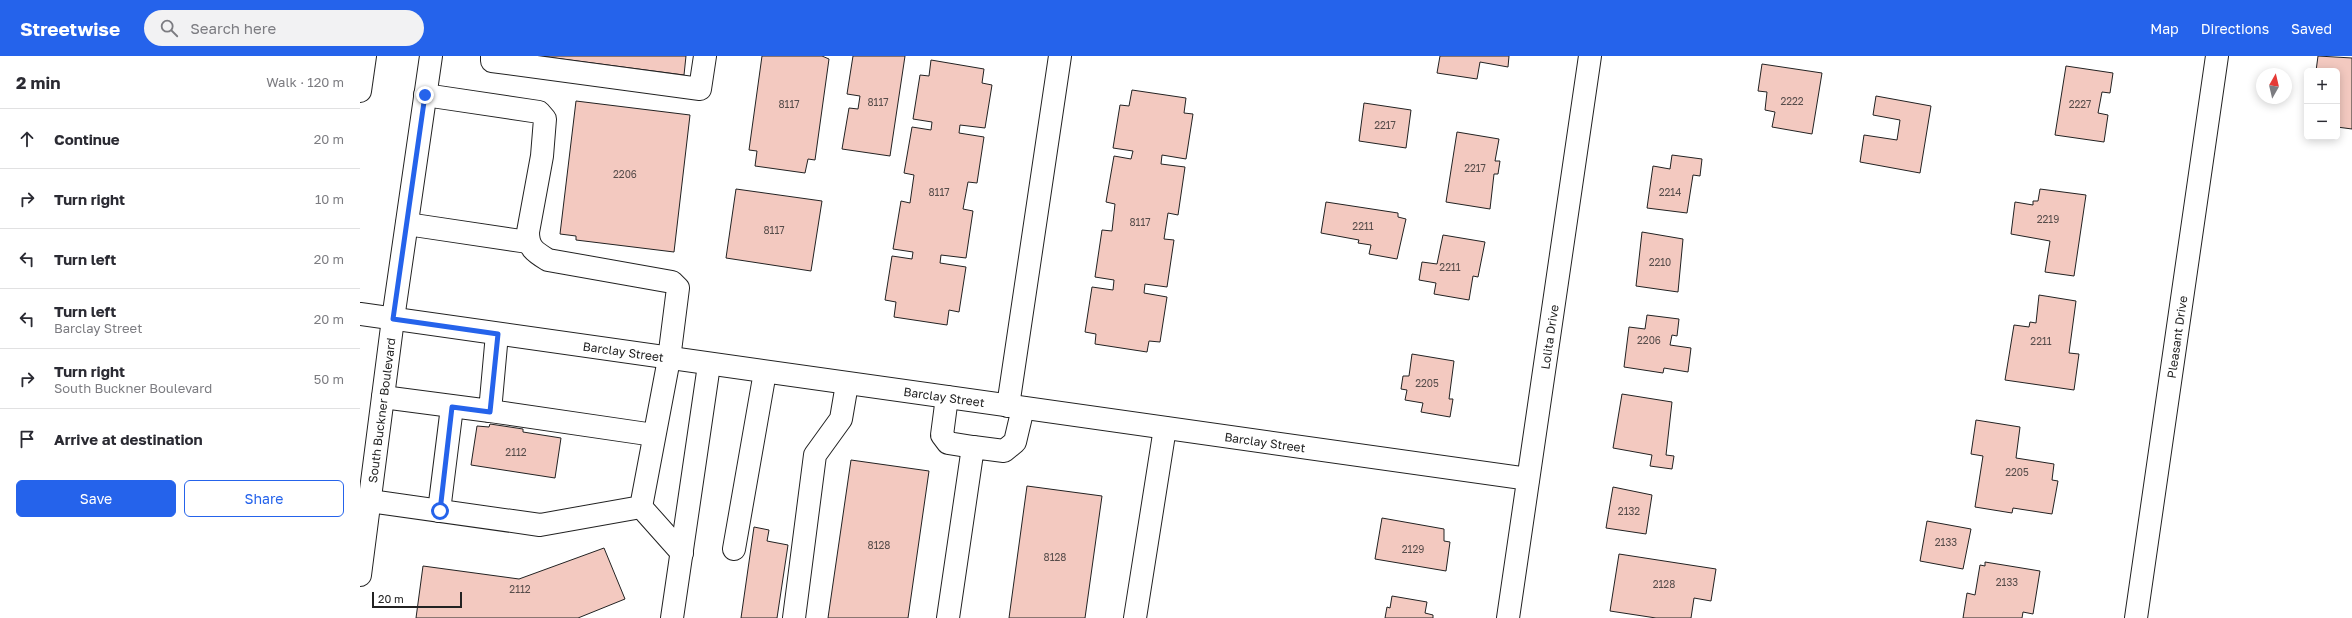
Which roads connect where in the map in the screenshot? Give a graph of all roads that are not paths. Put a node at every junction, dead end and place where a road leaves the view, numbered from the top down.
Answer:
1 (365, 56) edge
2 (431, 56) edge
3 (492, 56) edge
4 (704, 56) edge
5 (1060, 56) edge
6 (1590, 56) edge
7 (2217, 56) edge
8 (360, 91) edge
9 (425, 95) junction
10 (407, 224) junction
11 (528, 242) junction
12 (360, 314) edge
13 (393, 319) junction
14 (498, 334) junction
15 (669, 359) junction
16 (709, 365) junction
17 (765, 372) junction
18 (847, 384) junction
19 (383, 397) junction
20 (947, 397) junction
21 (452, 407) junction
22 (1015, 407) junction
23 (490, 412) junction
24 (1165, 428) junction
25 (654, 435) junction
26 (973, 447) junction
27 (1528, 479) junction
28 (370, 501) junction
29 (641, 507) junction
30 (440, 511) junction
31 (734, 549) dead end
32 (682, 553) junction
33 (360, 575) edge
34 (672, 618) edge
35 (794, 618) edge
36 (948, 618) edge
37 (1135, 618) edge
38 (1508, 618) edge
39 (2136, 618) edge

1 - 8 street
2 - 9 street, South Buckner Boulevard
3 - 4 street
5 - 22 street
6 - 27 street, Lolita Drive
7 - 39 street, Pleasant Drive
9 - 10 street, South Buckner Boulevard
9 - 11 street
10 - 11 street
10 - 13 street, South Buckner Boulevard
11 - 15 street
12 - 13 street, Barclay Street
13 - 14 street, Barclay Street
13 - 19 street, South Buckner Boulevard
14 - 15 street, Barclay Street
14 - 23 street
15 - 16 street, Barclay Street
15 - 25 street
16 - 17 street, Barclay Street
16 - 32 street
17 - 18 street, Barclay Street
17 - 31 street
18 - 20 street, Barclay Street
18 - 35 street
19 - 21 street
19 - 28 street, South Buckner Boulevard
20 - 22 street, Barclay Street
20 - 26 street
21 - 23 street
21 - 30 street
22 - 24 street, Barclay Street
22 - 26 street
23 - 25 street
24 - 27 street, Barclay Street
24 - 37 street
25 - 29 street
26 - 36 street
27 - 38 street, Lolita Drive
28 - 30 street
28 - 33 street, South Buckner Boulevard
29 - 30 street
29 - 32 street
32 - 34 street

